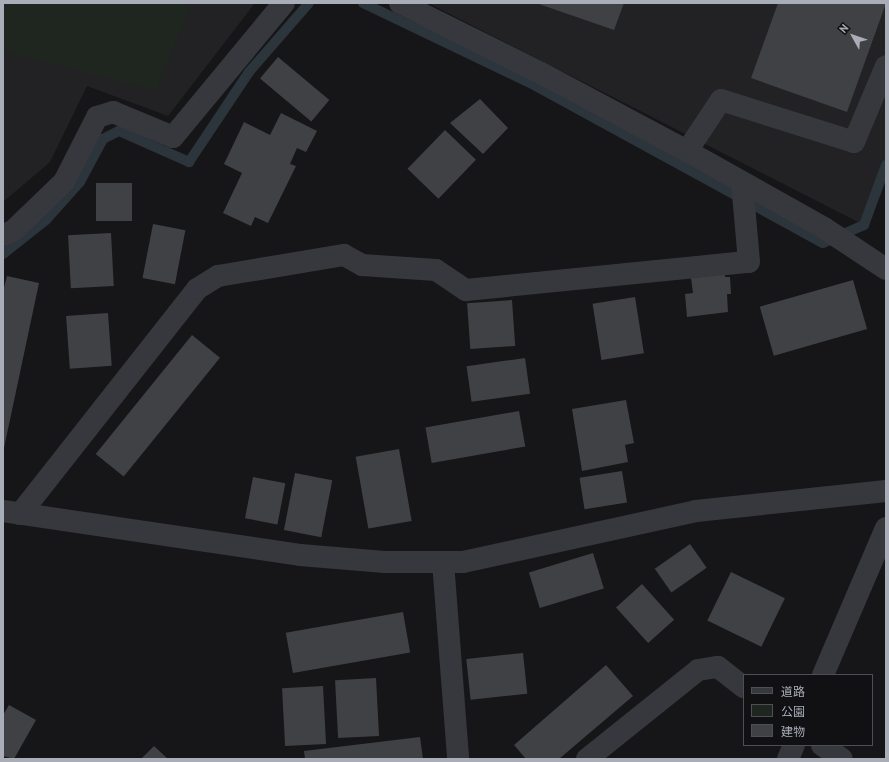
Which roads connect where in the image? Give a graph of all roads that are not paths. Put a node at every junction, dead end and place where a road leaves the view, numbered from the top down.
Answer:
1 (284, 3) edge
2 (400, 3) edge
3 (886, 66) edge
4 (687, 151) junction
5 (742, 182) junction
6 (3, 235) edge
7 (886, 269) edge
8 (886, 491) edge
9 (12, 513) edge
10 (886, 528) edge
11 (443, 562) junction
12 (823, 674) edge
13 (743, 685) edge
14 (794, 746) edge
15 (823, 746) edge
16 (458, 759) edge
17 (587, 759) edge
18 (788, 759) edge
19 (842, 759) edge

1 - 6 street
2 - 4 street
3 - 4 street
4 - 5 street
5 - 7 street
5 - 9 street
8 - 11 street
9 - 11 street
10 - 12 street
11 - 16 street
13 - 17 street
14 - 18 street
15 - 19 street

